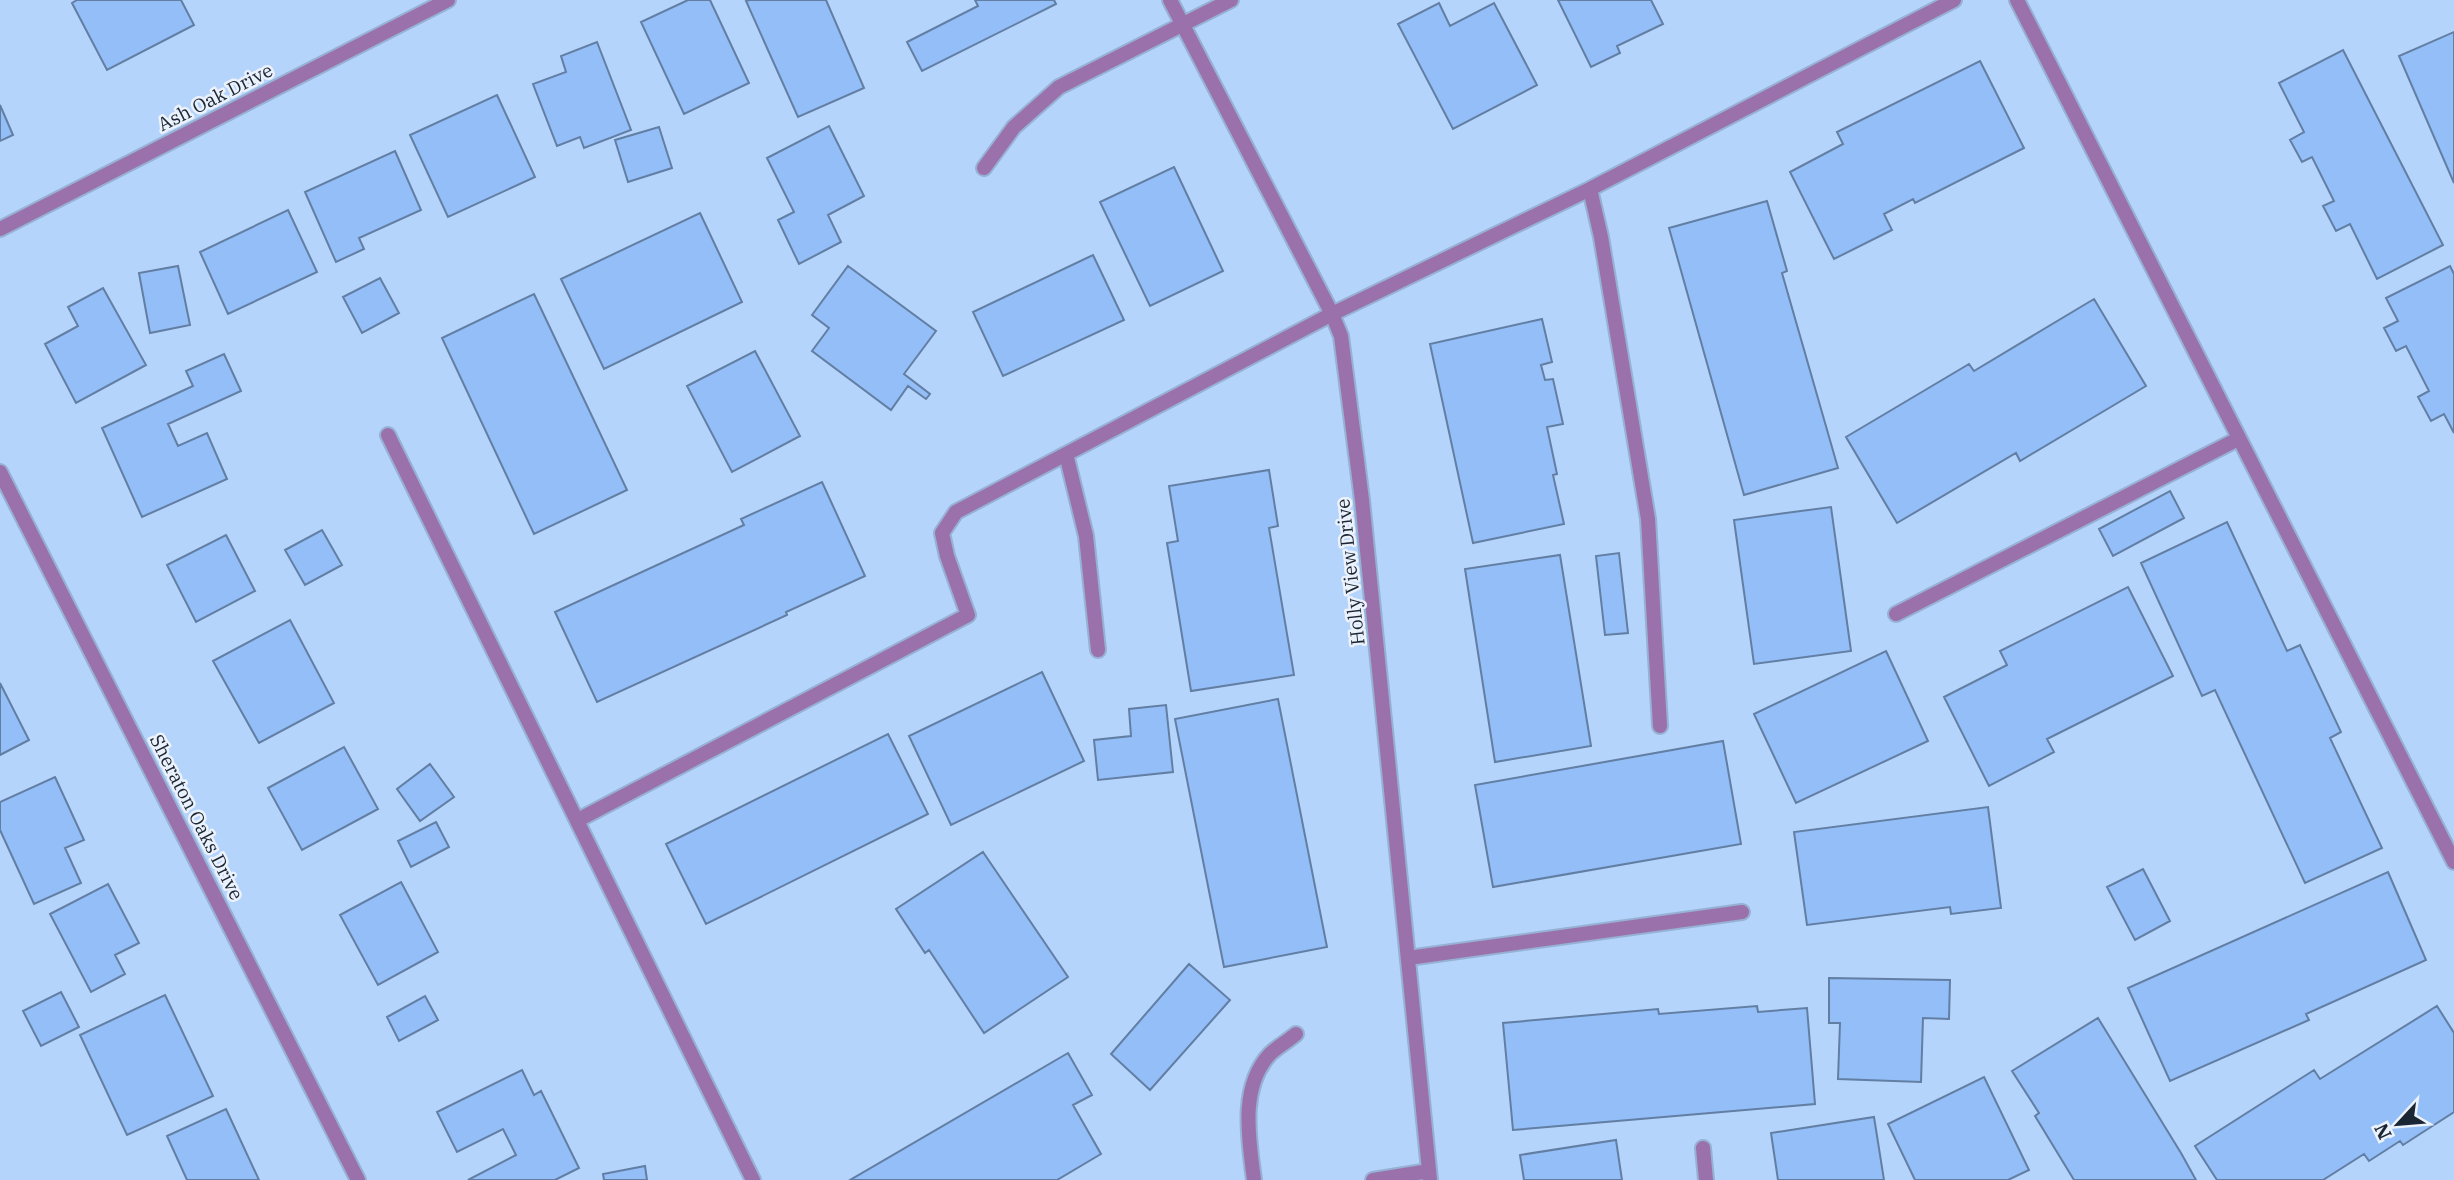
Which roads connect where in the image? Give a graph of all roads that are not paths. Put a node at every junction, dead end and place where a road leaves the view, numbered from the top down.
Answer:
1 (448, 0) edge
2 (1170, 0) edge
3 (1231, 0) edge
4 (1954, 0) edge
5 (2017, 0) edge
6 (1182, 25) junction
7 (984, 168) dead end
8 (1590, 189) junction
9 (0, 229) edge
10 (1332, 314) junction
11 (388, 435) dead end
12 (2238, 439) junction
13 (1066, 454) junction
14 (0, 472) edge
15 (1896, 614) dead end
16 (1098, 650) dead end
17 (1660, 726) dead end
18 (578, 820) junction
19 (2454, 862) edge
20 (1742, 912) dead end
21 (1408, 958) junction
22 (1296, 1034) dead end
23 (1703, 1148) dead end
24 (1429, 1175) edge
25 (358, 1180) edge
26 (753, 1180) edge
27 (1254, 1180) edge
28 (1373, 1180) edge
29 (1706, 1180) edge

1 - 9 street, Ash Oak Drive
2 - 6 street, Holly View Drive
3 - 6 street
4 - 8 street
5 - 12 street
6 - 7 street
6 - 10 street, Holly View Drive
8 - 10 street
8 - 17 street
10 - 13 street
10 - 21 street, Holly View Drive
11 - 18 street
12 - 15 street
12 - 19 street
13 - 16 street
13 - 18 street
14 - 25 street, Sheraton Oaks Drive
18 - 26 street
20 - 21 street
21 - 24 street, Holly View Drive
22 - 27 street
23 - 29 street
24 - 28 street

